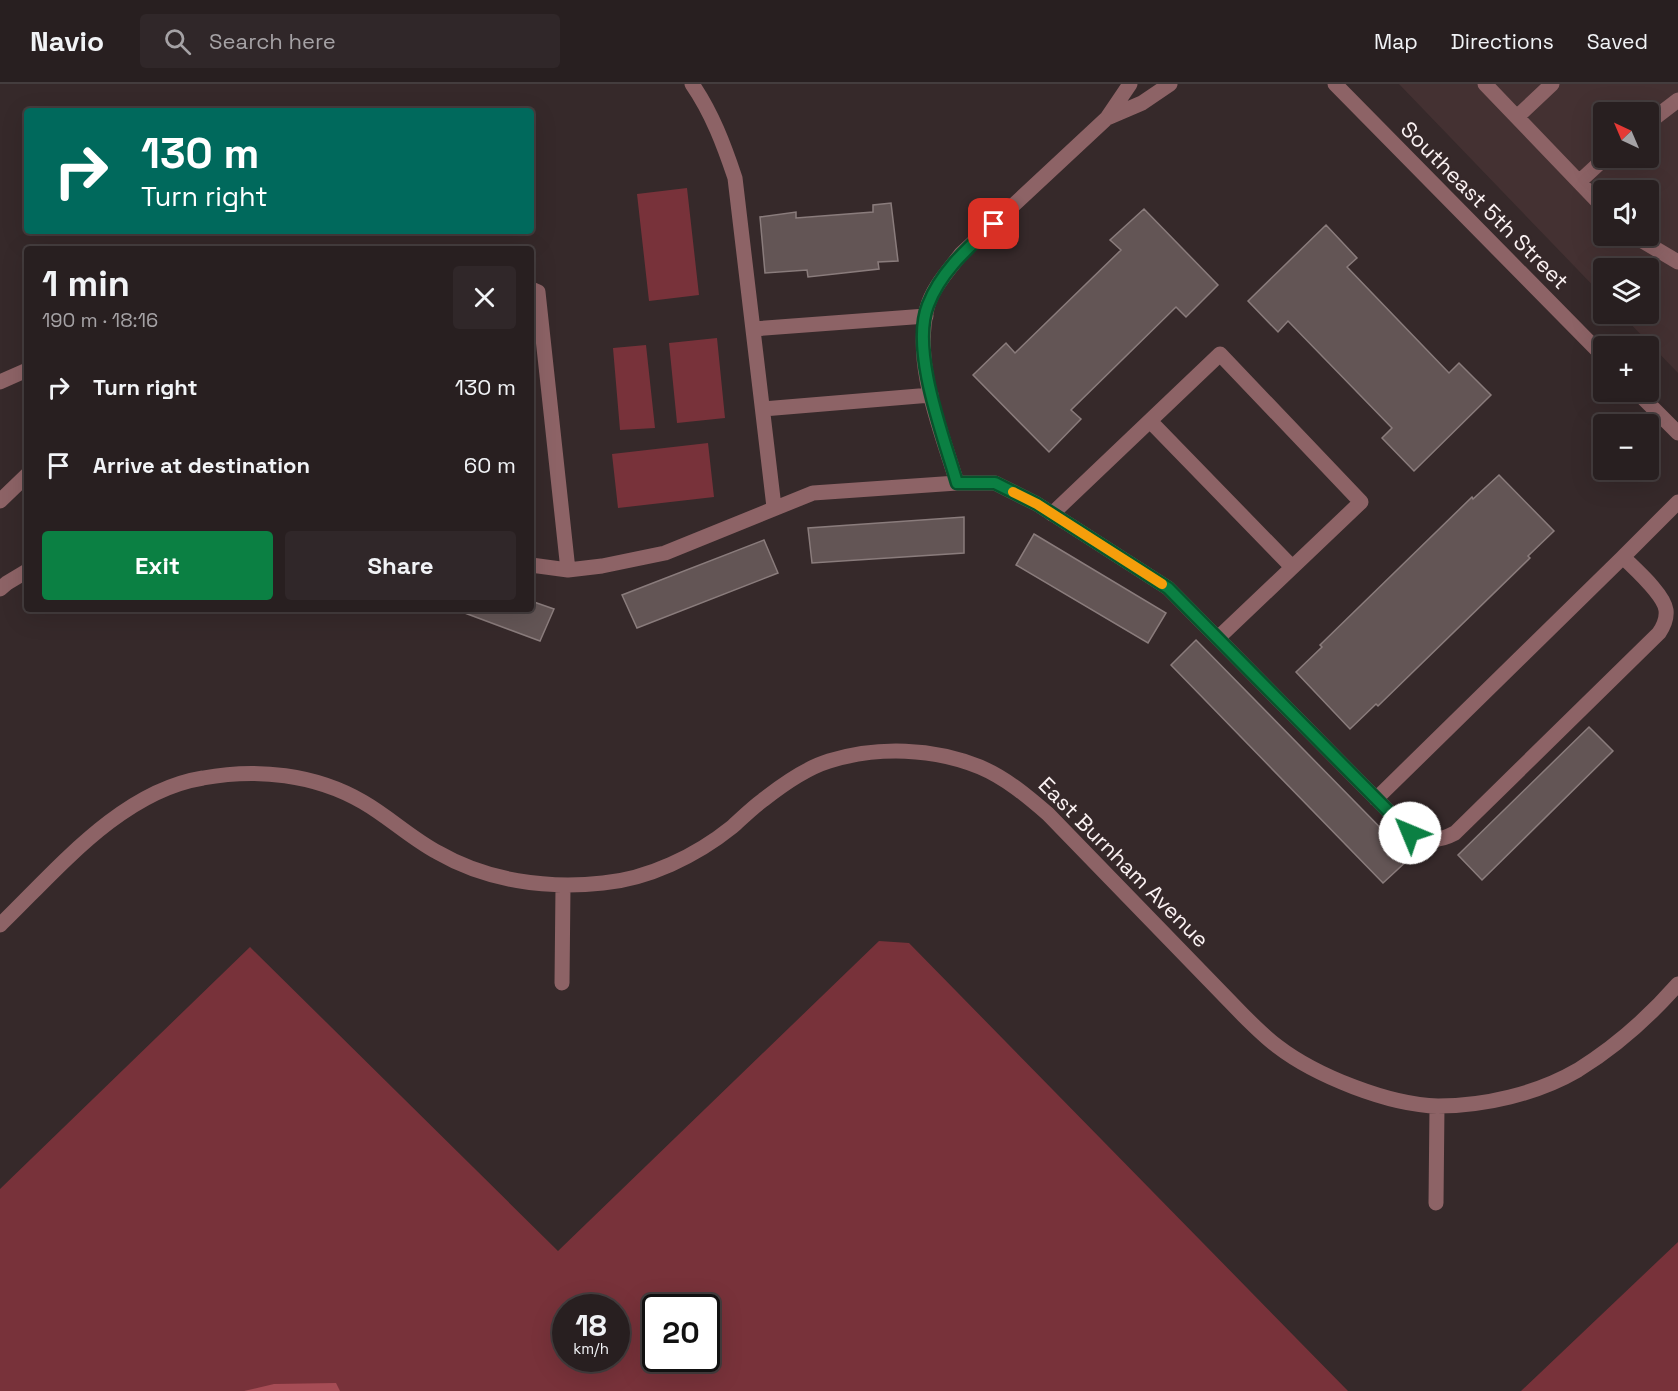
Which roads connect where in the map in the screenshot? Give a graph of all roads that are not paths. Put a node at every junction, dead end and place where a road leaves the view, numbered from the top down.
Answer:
1 (692, 84) edge
2 (1130, 84) edge
3 (1170, 84) edge
4 (1335, 84) edge
5 (1485, 84) edge
6 (1552, 84) edge
7 (1678, 100) edge
8 (1659, 115) edge
9 (1517, 117) junction
10 (1107, 118) junction
11 (1594, 168) edge
12 (1579, 182) junction
13 (1593, 197) edge
14 (1651, 246) edge
15 (1678, 262) edge
16 (534, 290) edge
17 (926, 316) junction
18 (753, 329) junction
19 (1593, 346) edge
20 (24, 371) edge
21 (0, 382) edge
22 (931, 395) junction
23 (1647, 402) edge
24 (763, 409) junction
25 (1150, 421) junction
26 (1678, 433) edge
27 (24, 478) edge
28 (957, 483) junction
29 (0, 501) edge
30 (1678, 502) edge
31 (774, 507) junction
32 (1052, 514) junction
33 (1623, 556) junction
34 (534, 565) edge
35 (1292, 567) junction
36 (568, 570) junction
37 (24, 573) edge
38 (0, 589) edge
39 (1218, 638) junction
40 (1376, 799) junction
41 (563, 886) junction
42 (0, 925) edge
43 (562, 983) dead end
44 (1678, 984) edge
45 (1437, 1106) junction
46 (1436, 1203) dead end

1 - 18 street
2 - 10 street
3 - 10 street
4 - 19 street, Southeast 5th Street
5 - 9 street
6 - 9 street
7 - 8 street
9 - 12 street
10 - 17 street
11 - 12 street
12 - 13 street
14 - 15 street
16 - 36 street
17 - 18 street
17 - 22 street
18 - 24 street
20 - 21 street
22 - 24 street
22 - 28 street
23 - 26 street
24 - 31 street
25 - 32 street
25 - 35 street
25 - 35 street
27 - 29 street
28 - 31 street
28 - 32 street
30 - 33 street
31 - 36 street
32 - 39 street
33 - 40 street
33 - 40 street
34 - 36 street
35 - 39 street
37 - 38 street
39 - 40 street
41 - 42 street, East Burnham Avenue
41 - 43 street
41 - 45 street, East Burnham Avenue
44 - 45 street, East Burnham Avenue
45 - 46 street

